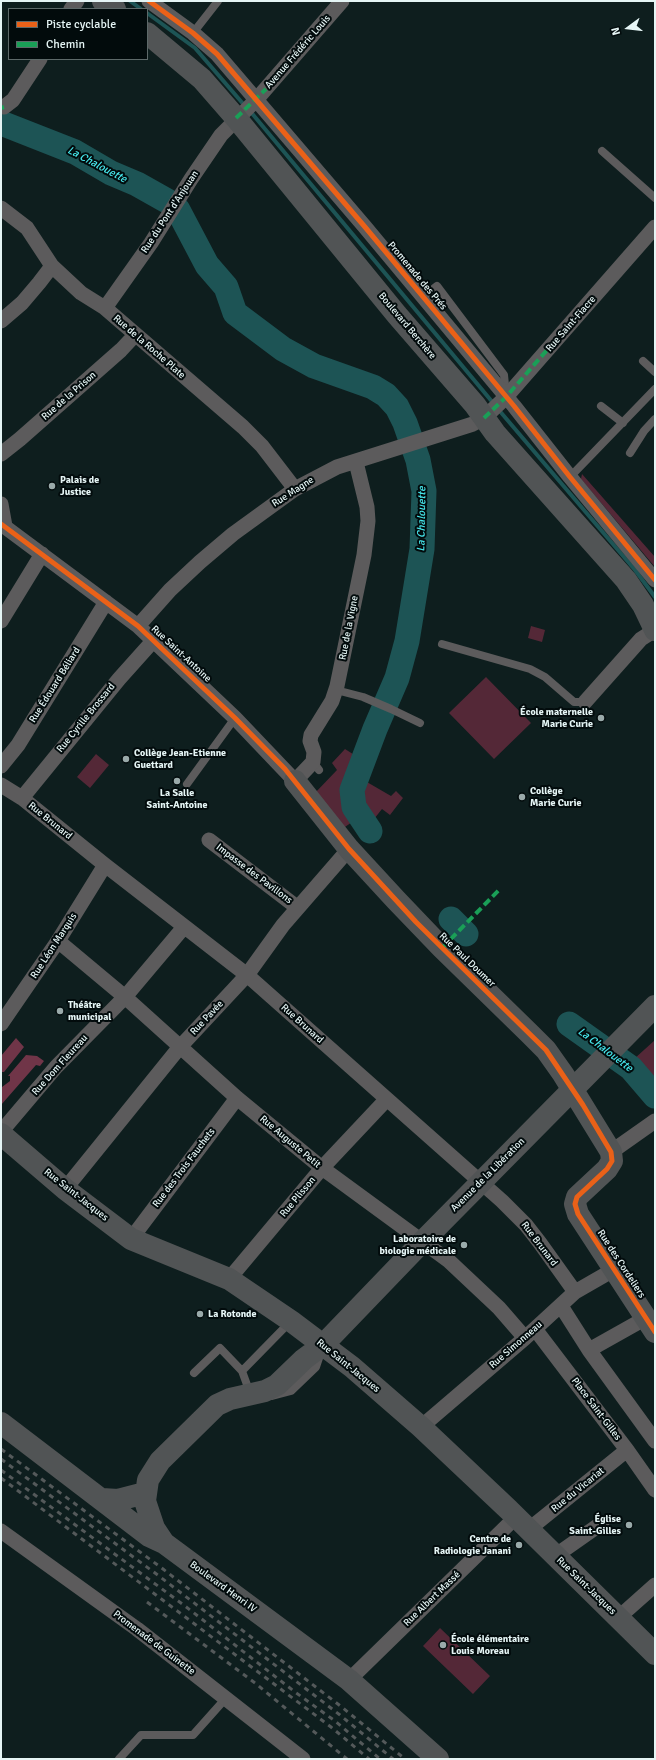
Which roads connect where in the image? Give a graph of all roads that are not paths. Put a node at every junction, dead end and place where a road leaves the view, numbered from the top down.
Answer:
1 (103, 1) edge
2 (149, 1) edge
3 (218, 1) edge
4 (342, 1) edge
5 (114, 8) edge
6 (193, 33) junction
7 (148, 34) edge
8 (39, 60) edge
9 (256, 100) junction
10 (4, 107) dead end
11 (236, 118) junction
12 (602, 151) dead end
13 (655, 198) edge
14 (1, 208) edge
15 (655, 227) edge
16 (52, 266) junction
17 (105, 308) junction
18 (1, 321) edge
19 (135, 335) junction
20 (643, 361) dead end
21 (655, 372) edge
22 (655, 389) edge
23 (506, 397) junction
24 (601, 406) dead end
25 (484, 418) junction
26 (655, 419) edge
27 (623, 423) junction
28 (630, 453) dead end
29 (1, 454) edge
30 (356, 462) junction
31 (570, 477) junction
32 (295, 489) junction
33 (1, 504) edge
34 (3, 525) edge
35 (42, 554) junction
36 (655, 580) edge
37 (106, 602) junction
38 (1, 621) edge
39 (138, 626) junction
40 (655, 630) edge
41 (153, 641) junction
42 (442, 644) dead end
43 (336, 690) junction
44 (585, 702) joint
45 (235, 718) junction
46 (420, 723) dead end
47 (1, 766) edge
48 (295, 781) junction
49 (187, 784) dead end
50 (1, 785) edge
51 (22, 798) junction
52 (209, 840) dead end
53 (349, 848) junction
54 (105, 865) junction
55 (298, 908) junction
56 (184, 927) junction
57 (58, 941) junction
58 (247, 975) junction
59 (125, 996) junction
60 (655, 1006) edge
61 (1, 1024) edge
62 (179, 1048) junction
63 (573, 1089) junction
64 (237, 1098) junction
65 (386, 1100) junction
66 (655, 1121) edge
67 (1, 1133) edge
68 (612, 1156) junction
69 (322, 1168) junction
70 (481, 1182) junction
71 (65, 1189) junction
72 (131, 1238) junction
73 (422, 1241) junction
74 (615, 1269) junction
75 (229, 1280) junction
76 (576, 1292) junction
77 (561, 1306) junction
78 (291, 1322) junction
79 (652, 1324) edge
80 (530, 1334) junction
81 (323, 1346) junction
82 (589, 1350) junction
83 (242, 1371) junction
84 (194, 1373) dead end
85 (251, 1395) junction
86 (1, 1423) edge
87 (421, 1427) junction
88 (655, 1441) edge
89 (628, 1450) junction
90 (655, 1490) edge
91 (145, 1493) junction
92 (102, 1499) junction
93 (522, 1523) junction
94 (602, 1523) dead end
95 (1, 1531) edge
96 (164, 1543) junction
97 (555, 1556) junction
98 (655, 1584) edge
99 (618, 1618) junction
100 (655, 1654) edge
101 (349, 1680) junction
102 (226, 1698) junction
103 (118, 1759) edge
104 (303, 1759) edge
105 (438, 1759) edge

1 - 5 main road
2 - 6 street, Promenade des Prés
3 - 6 lane
4 - 9 street, Avenue Frédéric Louis
6 - 9 street, Promenade des Prés
7 - 11 main road, Boulevard Berchère
8 - 10 street
9 - 11 street, Avenue Frédéric Louis
9 - 23 street, Promenade des Prés
11 - 17 street, Rue du Pont d'Anjouan
11 - 25 main road, Boulevard Berchère
12 - 13 lane
14 - 16 street, Rue de la Roche Plate
15 - 23 street, Rue Saint-Fiacre
16 - 17 street, Rue de la Roche Plate
16 - 18 street
17 - 19 street, Rue de la Roche Plate
19 - 29 street, Rue de la Prison
19 - 32 street, Rue de la Roche Plate
20 - 21 lane
22 - 27 lane
23 - 25 street, Rue Saint-Fiacre
23 - 31 street, Promenade des Prés
24 - 27 lane
25 - 30 street, Rue Magne
25 - 40 main road, Boulevard Berchère
26 - 28 lane
27 - 31 lane
30 - 32 street, Rue Magne
30 - 43 street, Rue de la Vigne
31 - 36 street, Promenade des Prés
32 - 39 street, Rue Magne
33 - 34 street
34 - 35 street, Rue Saint-Antoine
35 - 37 street, Rue Saint-Antoine
35 - 38 street
37 - 39 street, Rue Saint-Antoine
37 - 47 street, Rue Édouard Béliard
39 - 41 street, Rue Saint-Antoine
40 - 44 street
41 - 45 street, Rue Saint-Antoine
41 - 51 street, Rue Cyrille Brossard
42 - 44 lane
43 - 46 lane
43 - 48 street, Rue de la Vigne
45 - 48 street, Rue Saint-Antoine
45 - 49 lane
48 - 53 main road, Rue Paul Doumer
50 - 51 street, Rue Brunard
51 - 54 street, Rue Brunard
52 - 55 street, Impasse des Pavillons
53 - 55 street, Rue Pavée
53 - 63 main road, Rue Paul Doumer
54 - 56 street, Rue Brunard
54 - 57 street, Rue Léon Marquis
55 - 58 street, Rue Pavée
56 - 58 street, Rue Brunard
56 - 59 street, Rue Dom Fleureau
57 - 59 street, Rue Auguste Petit
57 - 61 street, Rue Léon Marquis
58 - 62 street, Rue Pavée
58 - 65 street, Rue Brunard
59 - 62 street, Rue Auguste Petit
59 - 67 street, Rue Dom Fleureau
60 - 63 main road, Avenue de la Libération
62 - 64 street, Rue Auguste Petit
62 - 71 street, Rue Pavée
63 - 68 main road, Rue Paul Doumer
63 - 70 main road, Avenue de la Libération
64 - 69 street, Rue Auguste Petit
64 - 72 street, Rue des Trois Fauchets
65 - 69 street, Rue Plisson
65 - 70 street, Rue Brunard
66 - 68 street
67 - 71 main road, Rue Saint-Jacques
68 - 74 main road, Rue des Cordeliers
69 - 73 street, Rue Auguste Petit
69 - 75 street, Rue Plisson
70 - 73 main road, Avenue de la Libération
70 - 76 street, Rue Brunard
71 - 72 main road, Rue Saint-Jacques
72 - 75 main road, Rue Saint-Jacques
73 - 80 street, Rue Auguste Petit
73 - 81 main road, Avenue de la Libération
74 - 76 street, Rue Simonneau
74 - 79 main road, Rue des Cordeliers
75 - 78 main road, Rue Saint-Jacques
76 - 77 street, Rue Simonneau
77 - 80 street, Rue Simonneau
77 - 82 street
78 - 81 main road, Rue Saint-Jacques
78 - 83 lane
79 - 82 street
80 - 87 street, Rue Simonneau
80 - 89 street, Place Saint-Gilles
81 - 85 main road, Avenue de la Libération
81 - 87 main road, Rue Saint-Jacques
82 - 88 street
83 - 84 lane
83 - 85 lane
85 - 91 main road, Avenue de la Libération
86 - 92 main road, Boulevard Henri IV
87 - 93 main road, Rue Saint-Jacques
89 - 90 street, Place Saint-Gilles
89 - 93 street, Rue du Vicariat
91 - 92 main road
91 - 96 main road
92 - 96 main road, Boulevard Henri IV
93 - 97 main road, Rue Saint-Jacques
93 - 101 street, Rue Albert Massé
94 - 97 street
95 - 102 street, Promenade de Guinette
96 - 101 main road, Boulevard Henri IV
97 - 99 main road, Rue Saint-Jacques
98 - 99 street
99 - 100 main road, Rue Saint-Jacques
101 - 105 main road, Boulevard Henri IV
102 - 103 lane
102 - 104 street, Promenade de Guinette

